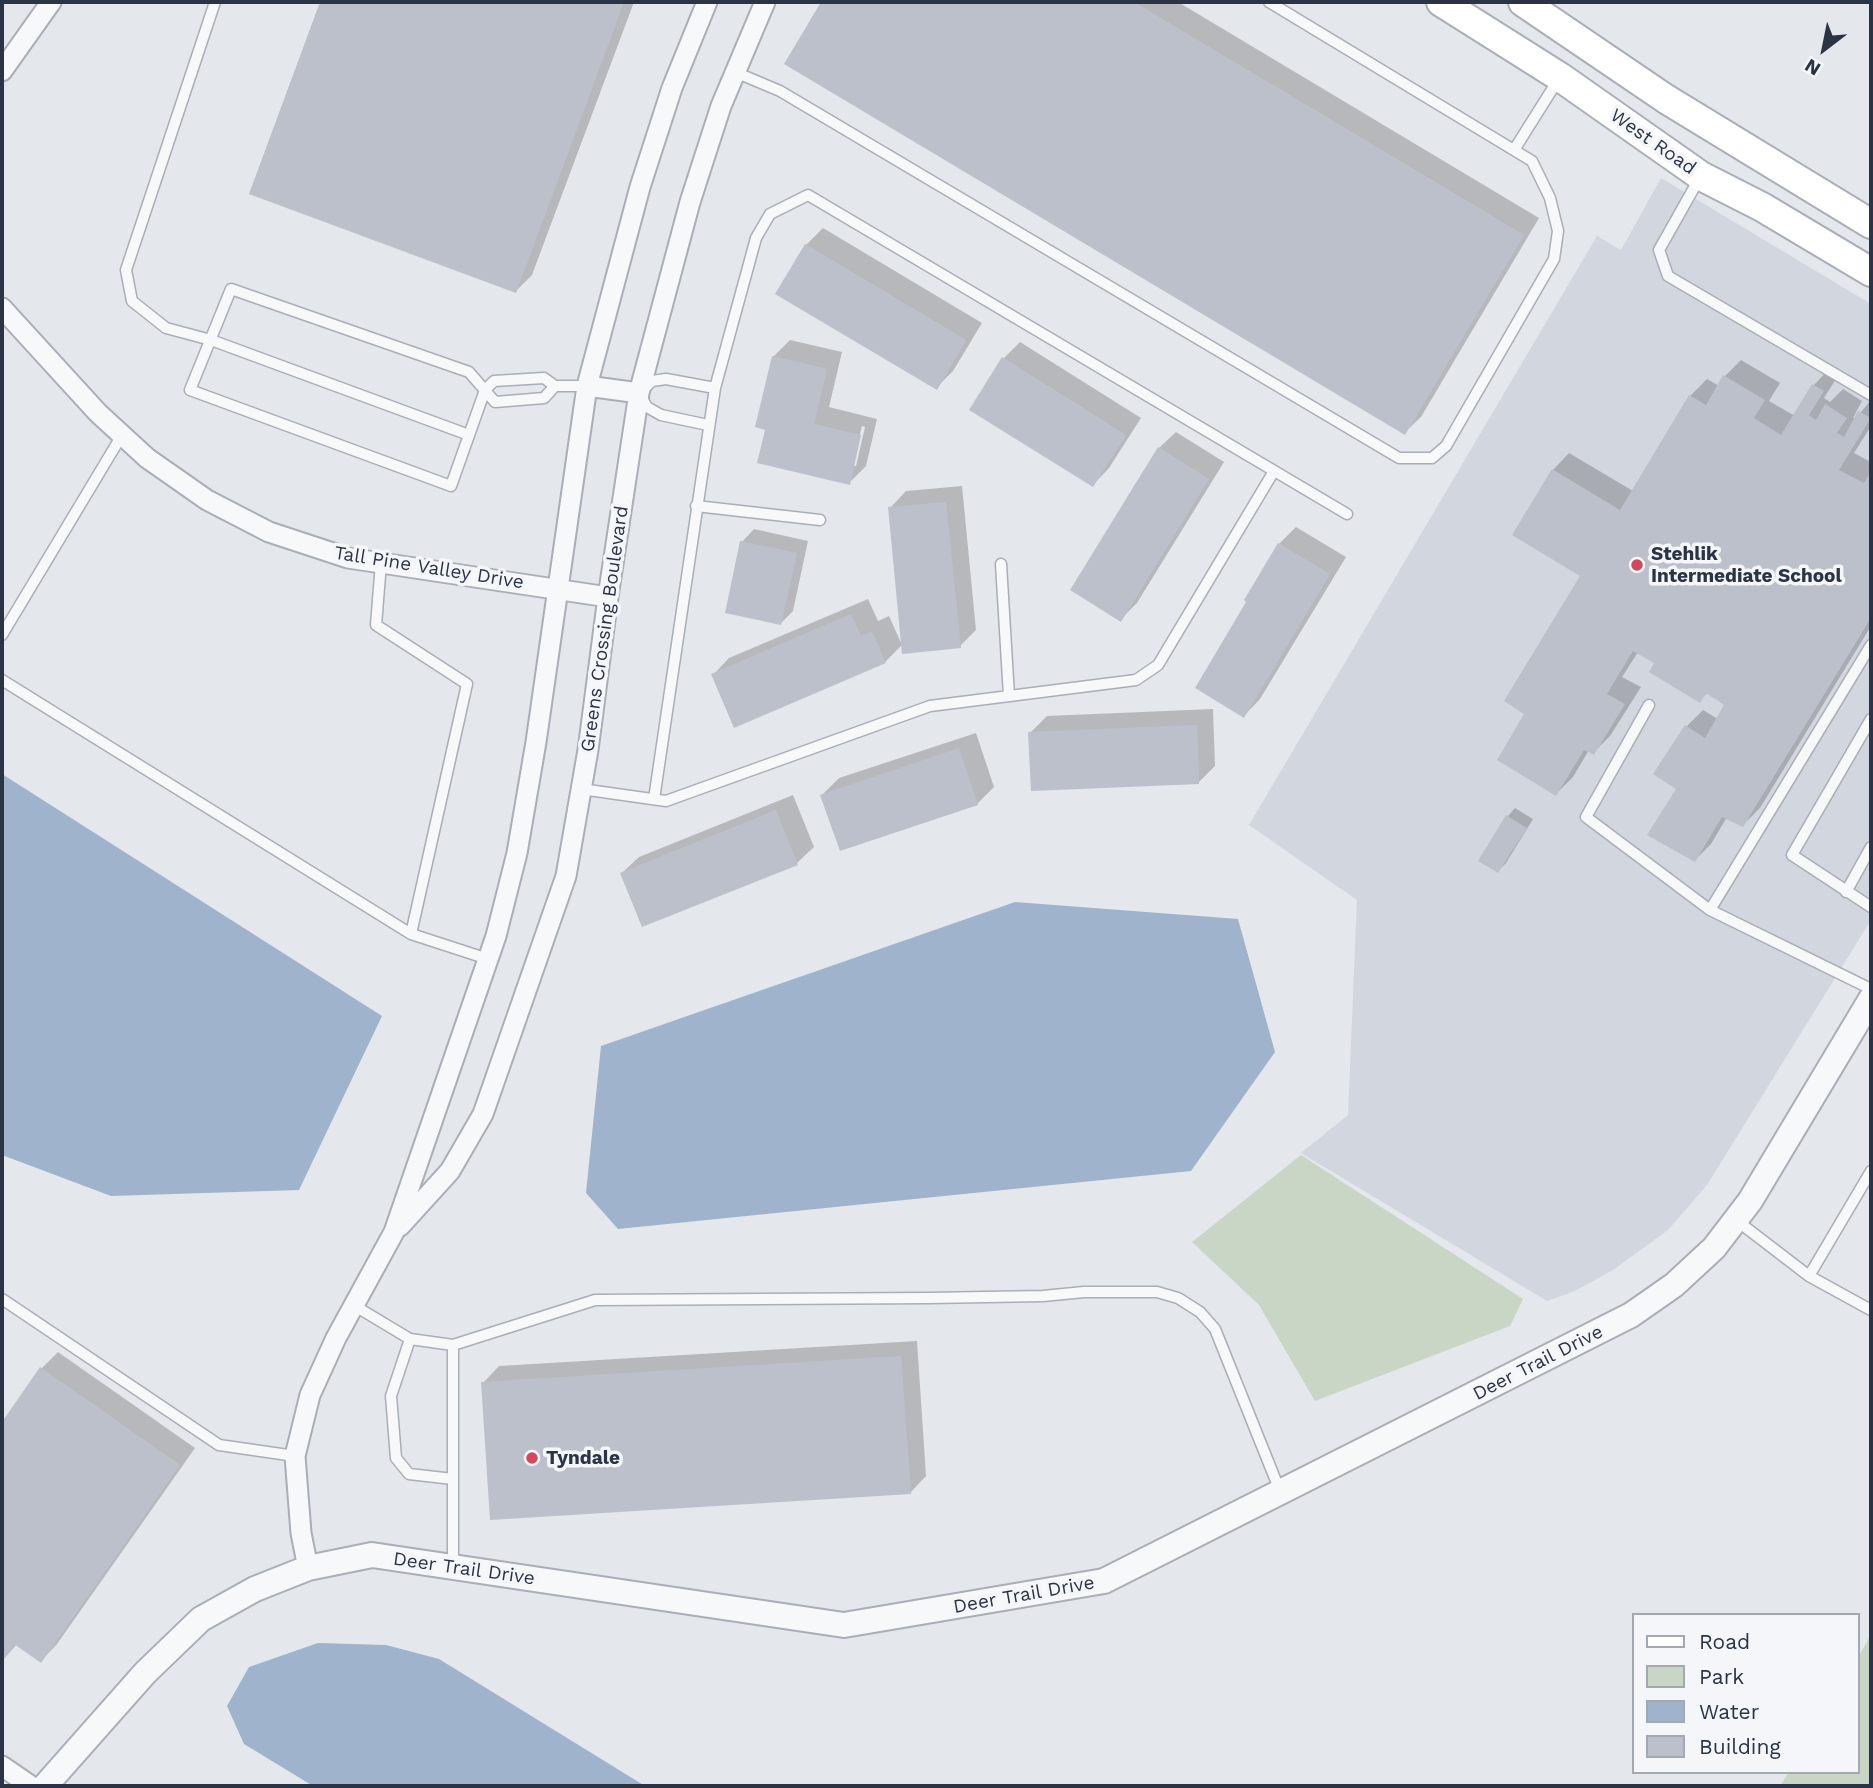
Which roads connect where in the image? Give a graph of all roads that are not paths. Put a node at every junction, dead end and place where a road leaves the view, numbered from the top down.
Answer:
1 (51, 2) edge
2 (215, 2) edge
3 (707, 2) edge
4 (765, 2) edge
5 (1269, 2) edge
6 (1441, 2) edge
7 (1523, 2) edge
8 (1585, 45) junction
9 (2, 71) edge
10 (735, 72) junction
11 (1560, 77) junction
12 (1514, 150) junction
13 (1701, 176) junction
14 (1871, 224) edge
15 (1871, 270) edge
16 (2, 308) edge
17 (211, 340) junction
18 (555, 386) junction
19 (587, 386) junction
20 (715, 388) junction
21 (485, 390) junction
22 (639, 393) junction
23 (1871, 396) edge
24 (708, 425) junction
25 (122, 435) junction
26 (469, 435) junction
27 (1274, 471) junction
28 (696, 506) junction
29 (1347, 514) dead end
30 (820, 520) dead end
31 (381, 563) junction
32 (1001, 564) dead end
33 (558, 589) junction
34 (608, 597) junction
35 (2, 635) edge
36 (1871, 645) edge
37 (2, 680) edge
38 (1009, 696) junction
39 (1649, 705) dead end
40 (1871, 719) edge
41 (581, 789) junction
42 (654, 799) junction
43 (1871, 847) edge
44 (1846, 892) junction
45 (1871, 907) edge
46 (1710, 910) junction
47 (411, 934) junction
48 (488, 959) junction
49 (1871, 989) edge
50 (1871, 999) edge
51 (1871, 1171) edge
52 (1736, 1220) junction
53 (394, 1232) junction
54 (1810, 1276) junction
55 (2, 1299) edge
56 (355, 1306) junction
57 (1871, 1311) edge
58 (410, 1339) junction
59 (453, 1345) junction
60 (295, 1456) junction
61 (453, 1479) junction
62 (1281, 1493) junction
63 (307, 1567) junction
64 (453, 1567) junction
65 (2, 1766) edge
66 (31, 1786) edge
67 (45, 1786) edge

1 - 9 street
2 - 17 lane
3 - 19 street, Greens Crossing Boulevard
4 - 10 street, Greens Crossing Boulevard
5 - 12 lane
6 - 11 main road, West Road
7 - 8 main road
8 - 11 main road
8 - 14 main road
10 - 12 lane
10 - 22 street, Greens Crossing Boulevard
11 - 12 lane
11 - 13 main road, West Road
13 - 15 main road, West Road
13 - 23 lane
16 - 25 street, Tall Pine Valley Drive
17 - 21 lane
17 - 26 lane
17 - 26 lane
18 - 19 lane
18 - 21 lane
18 - 21 lane
19 - 22 street
19 - 33 street, Greens Crossing Boulevard
20 - 22 lane
20 - 24 lane
20 - 27 lane
21 - 26 lane
22 - 24 lane
22 - 34 street, Greens Crossing Boulevard
24 - 28 lane
25 - 31 street, Tall Pine Valley Drive
25 - 35 lane
27 - 29 lane
27 - 38 lane
28 - 30 lane
28 - 42 lane
31 - 33 street, Tall Pine Valley Drive
31 - 47 lane
32 - 38 lane
33 - 34 street, Tall Pine Valley Drive
33 - 48 street, Greens Crossing Boulevard
34 - 41 street, Greens Crossing Boulevard
36 - 46 lane
37 - 47 lane
38 - 42 lane
39 - 46 lane
40 - 44 lane
41 - 42 lane
41 - 53 street, Greens Crossing Boulevard
43 - 44 lane
44 - 45 lane
46 - 49 lane
47 - 48 lane
48 - 53 street, Greens Crossing Boulevard
50 - 52 street, Deer Trail Drive
51 - 54 lane
52 - 54 lane
52 - 62 street, Deer Trail Drive
53 - 56 street, Greens Crossing Boulevard
54 - 57 lane
55 - 60 lane
56 - 58 lane
56 - 60 street, Greens Crossing Boulevard
58 - 59 lane
58 - 61 lane
59 - 61 lane
59 - 62 lane
60 - 63 street, Greens Crossing Boulevard
61 - 64 lane
62 - 64 street, Deer Trail Drive
63 - 64 street, Deer Trail Drive
63 - 67 street, Deer Trail Drive
65 - 66 street

